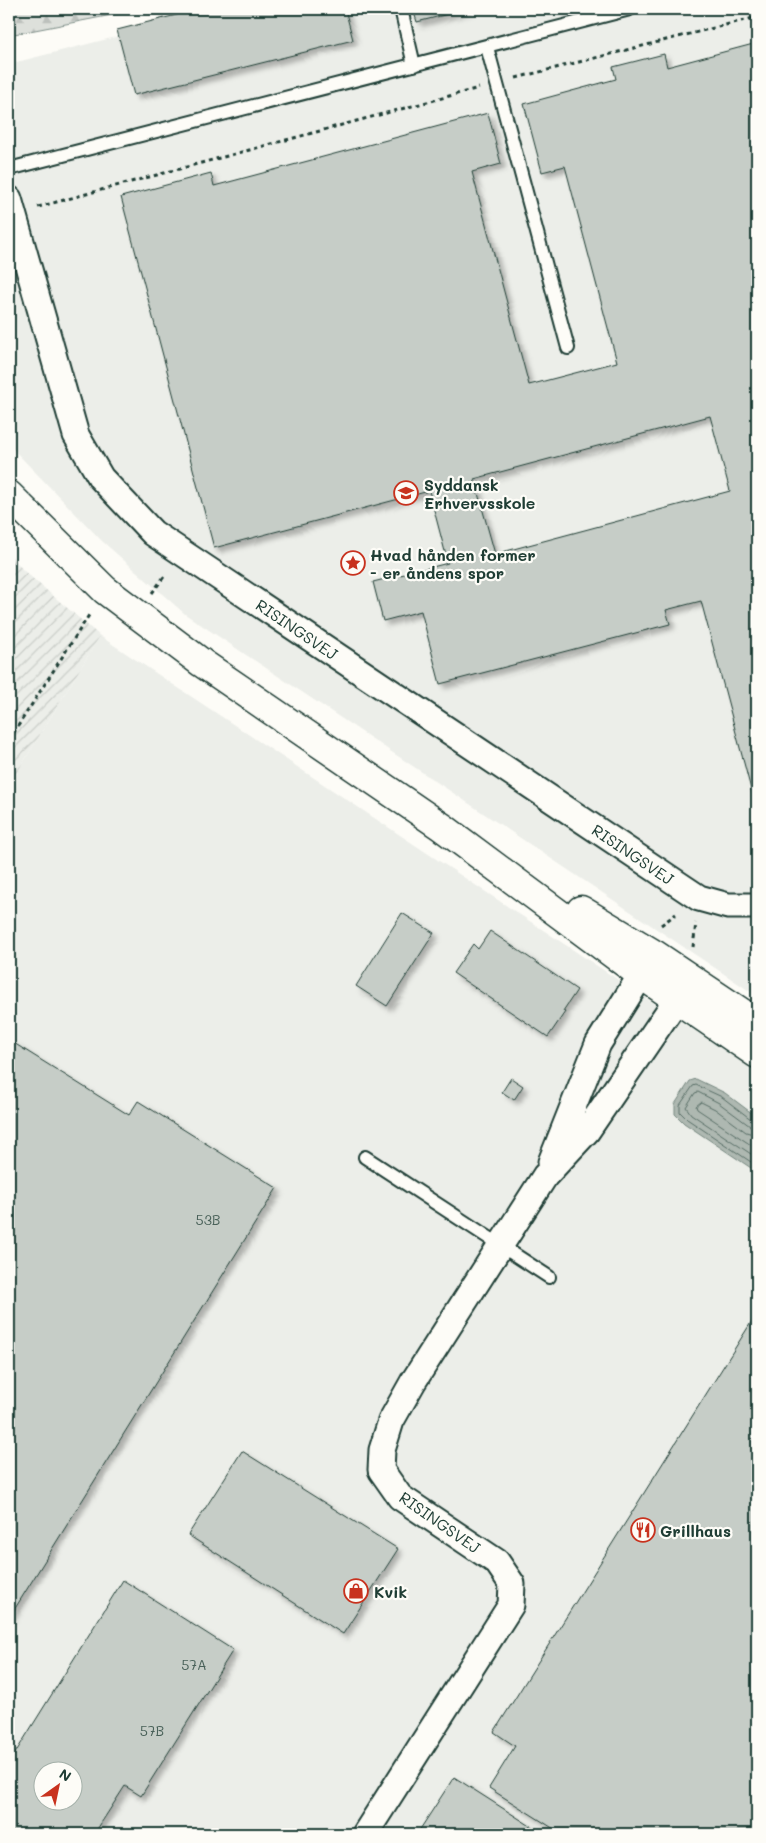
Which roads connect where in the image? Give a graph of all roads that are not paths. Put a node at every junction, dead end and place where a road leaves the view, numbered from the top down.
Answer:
1 (401, 9) edge
2 (630, 9) edge
3 (487, 47) junction
4 (414, 65) junction
5 (9, 169) edge
6 (11, 206) edge
7 (568, 348) dead end
8 (9, 494) edge
9 (757, 906) edge
10 (647, 964) junction
11 (686, 978) junction
12 (757, 1023) edge
13 (757, 1054) edge
14 (365, 1157) dead end
15 (545, 1176) junction
16 (500, 1246) junction
17 (550, 1277) dead end
18 (365, 1834) edge

1 - 4 lane
2 - 3 lane
3 - 4 lane
3 - 7 lane
4 - 5 lane
6 - 9 street, RISINGSVEJ
8 - 10 street
10 - 11 street
10 - 15 street, RISINGSVEJ
11 - 12 street
11 - 13 street
11 - 15 street, RISINGSVEJ
14 - 16 lane
15 - 16 street, RISINGSVEJ
16 - 17 lane
16 - 18 street, RISINGSVEJ

